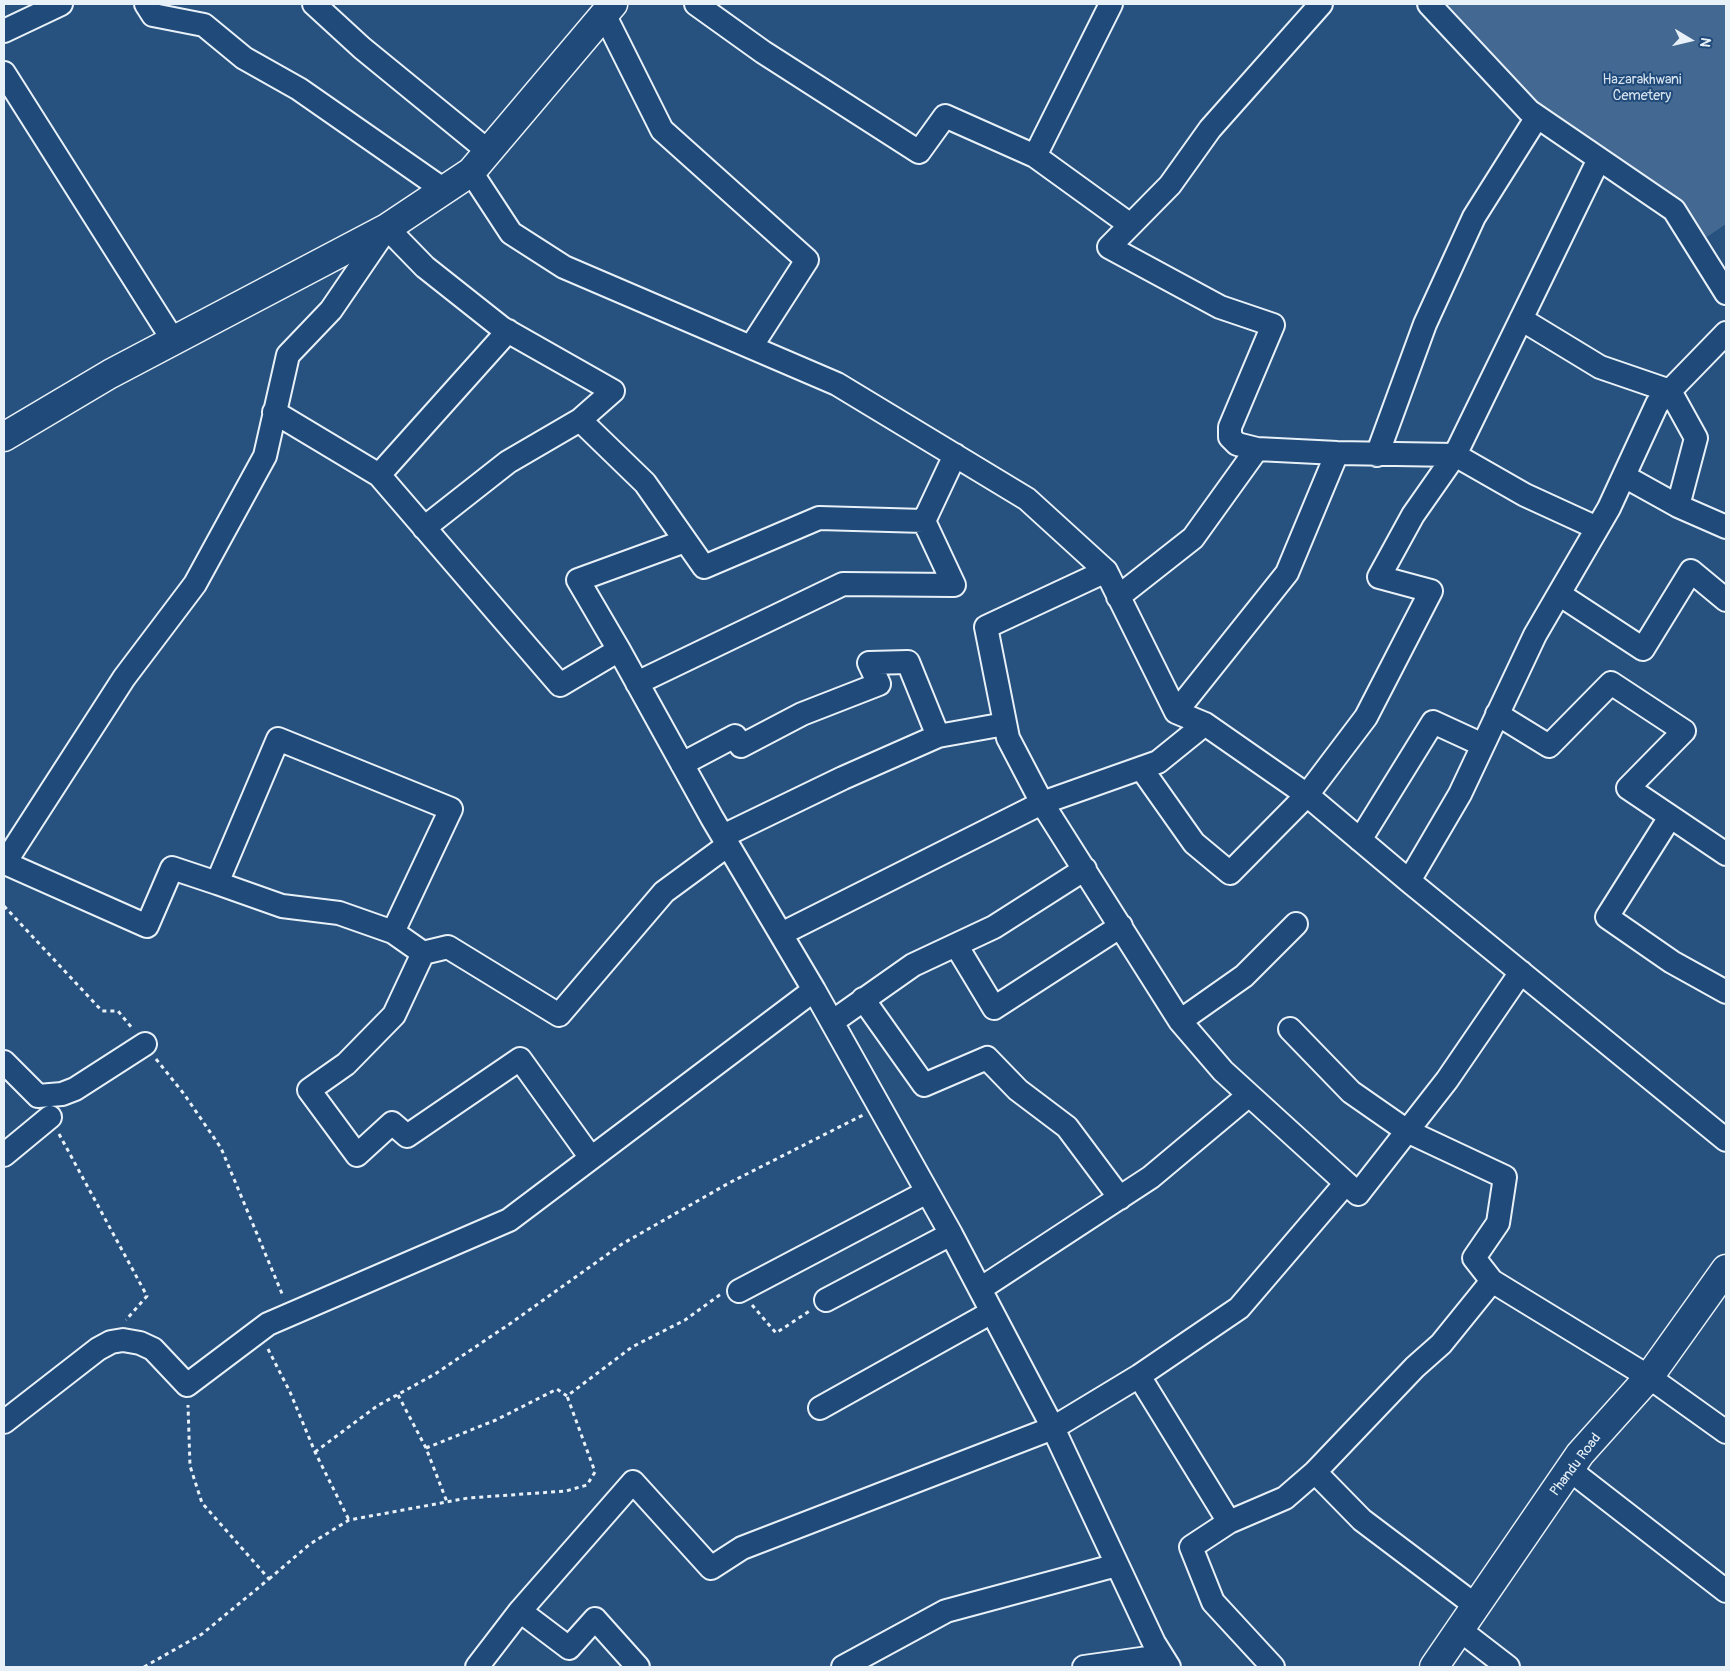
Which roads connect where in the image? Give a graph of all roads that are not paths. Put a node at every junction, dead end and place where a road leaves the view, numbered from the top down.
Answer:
1 (61, 4) edge
2 (146, 4) edge
3 (314, 4) edge
4 (696, 4) edge
5 (1111, 4) edge
6 (1321, 4) edge
7 (1429, 4) edge
8 (608, 9) edge
9 (4, 31) edge
10 (4, 73) edge
11 (1537, 117) junction
12 (488, 151) junction
13 (1035, 156) junction
14 (1599, 159) junction
15 (470, 172) junction
16 (444, 190) junction
17 (1129, 224) junction
18 (387, 228) junction
19 (1726, 294) edge
20 (1521, 319) junction
21 (508, 331) junction
22 (1726, 333) edge
23 (173, 340) junction
24 (751, 347) junction
25 (1670, 391) junction
26 (274, 412) junction
27 (580, 420) junction
28 (4, 437) edge
29 (1257, 449) junction
30 (1337, 453) junction
31 (1377, 455) junction
32 (956, 456) junction
33 (1455, 456) junction
34 (379, 475) junction
35 (1624, 476) junction
36 (1678, 506) junction
37 (924, 520) junction
38 (1726, 527) edge
39 (424, 528) junction
40 (1597, 528) junction
41 (685, 541) junction
42 (1106, 570) junction
43 (1559, 594) junction
44 (1118, 597) junction
45 (1726, 600) edge
46 (619, 650) junction
47 (637, 683) junction
48 (1176, 712) junction
49 (1498, 714) junction
50 (1005, 724) junction
51 (1205, 724) junction
52 (938, 736) junction
53 (1482, 746) junction
54 (682, 764) junction
55 (1141, 768) junction
56 (1308, 795) junction
57 (1042, 803) junction
58 (1670, 817) junction
59 (1360, 840) junction
60 (726, 841) junction
61 (1726, 854) edge
62 (4, 863) edge
63 (1085, 870) junction
64 (1410, 881) junction
65 (217, 884) junction
66 (1296, 924) dead end
67 (1121, 926) junction
68 (393, 932) junction
69 (781, 934) junction
70 (956, 945) junction
71 (423, 953) junction
72 (1521, 972) junction
73 (814, 990) junction
74 (1726, 992) edge
75 (863, 999) junction
76 (1180, 1021) junction
77 (832, 1022) junction
78 (1290, 1029) dead end
79 (144, 1044) road end
80 (4, 1062) edge
81 (1249, 1095) junction
82 (50, 1117) road end
83 (1407, 1131) junction
84 (1726, 1140) edge
85 (4, 1155) edge
86 (591, 1158) junction
87 (1346, 1183) junction
88 (927, 1192) junction
89 (1120, 1198) junction
90 (951, 1234) junction
91 (1726, 1269) edge
92 (1492, 1281) junction
93 (980, 1289) junction
94 (739, 1291) road end
95 (826, 1300) road end
96 (992, 1312) junction
97 (1139, 1376) junction
98 (1649, 1377) junction
99 (820, 1408) dead end
100 (4, 1422) edge
101 (1053, 1428) junction
102 (1726, 1432) edge
103 (1570, 1470) junction
104 (1315, 1472) junction
105 (1229, 1522) junction
106 (1117, 1565) junction
107 (1726, 1592) edge
108 (1476, 1606) junction
109 (520, 1611) junction
110 (1460, 1630) junction
111 (1166, 1662) edge
112 (477, 1667) edge
113 (638, 1667) edge
114 (842, 1667) edge
115 (1084, 1667) edge
116 (1273, 1667) edge
117 (1434, 1667) edge
118 (1508, 1667) edge

1 - 9 street
2 - 16 street
3 - 12 street
4 - 13 street
5 - 13 street
6 - 17 street
7 - 11 street
8 - 12 main road
8 - 24 street
10 - 23 street
11 - 14 street
11 - 31 street
12 - 15 main road
13 - 17 street
14 - 19 street
14 - 20 street
15 - 16 main road
15 - 24 street
16 - 18 main road
17 - 29 street
18 - 21 street
18 - 23 main road
18 - 26 street
20 - 25 street
20 - 33 street
21 - 27 street
21 - 34 street
22 - 25 street
23 - 28 main road
24 - 32 street
25 - 35 street
25 - 36 street
26 - 34 street
26 - 62 street
27 - 39 street
27 - 41 street
29 - 30 street
29 - 44 street
30 - 31 street
30 - 48 street
31 - 33 street
32 - 37 street
32 - 42 street
33 - 40 street
33 - 56 street
34 - 39 street
35 - 36 street
35 - 40 street
36 - 38 street
37 - 41 street
37 - 47 street
39 - 46 street
40 - 43 street
41 - 46 street
42 - 44 street
42 - 50 street
43 - 45 street
43 - 49 street
44 - 48 street
46 - 47 street
47 - 54 street
48 - 51 street
49 - 53 street
49 - 58 street
50 - 52 street
50 - 57 street
51 - 55 street
51 - 56 street
52 - 54 street
52 - 60 street
53 - 59 street
53 - 64 street
54 - 60 street
55 - 56 street
55 - 57 street
56 - 59 street
57 - 63 street
57 - 69 street
58 - 61 street
58 - 74 street
59 - 64 street
60 - 69 street
60 - 71 street
62 - 65 street
63 - 67 street
63 - 70 street
64 - 72 street
65 - 68 street
65 - 68 street
66 - 76 street
67 - 70 street
67 - 76 street
68 - 71 street
69 - 73 street
70 - 75 street
71 - 86 street
72 - 83 street
72 - 84 street
73 - 77 street
73 - 86 street
75 - 77 street
75 - 89 street
76 - 81 street
77 - 88 street
78 - 83 street
79 - 80 street
81 - 87 street
81 - 89 street
82 - 85 street
83 - 87 street
83 - 92 street
86 - 100 street
87 - 97 street
88 - 90 street
88 - 94 street
89 - 93 street
90 - 93 street
90 - 95 street
91 - 98 main road, Phandu Road
92 - 98 street
92 - 104 street
93 - 96 street
96 - 99 street
96 - 101 street
97 - 101 street
97 - 105 street
98 - 102 street
98 - 103 main road, Phandu Road
101 - 106 street
101 - 109 street
103 - 107 street
103 - 108 main road, Phandu Road
104 - 105 street
104 - 108 street
105 - 116 street
106 - 111 street
106 - 114 street
108 - 110 main road, Phandu Road
109 - 112 street
109 - 113 street
110 - 117 main road, Phandu Road
110 - 118 street
111 - 115 street

